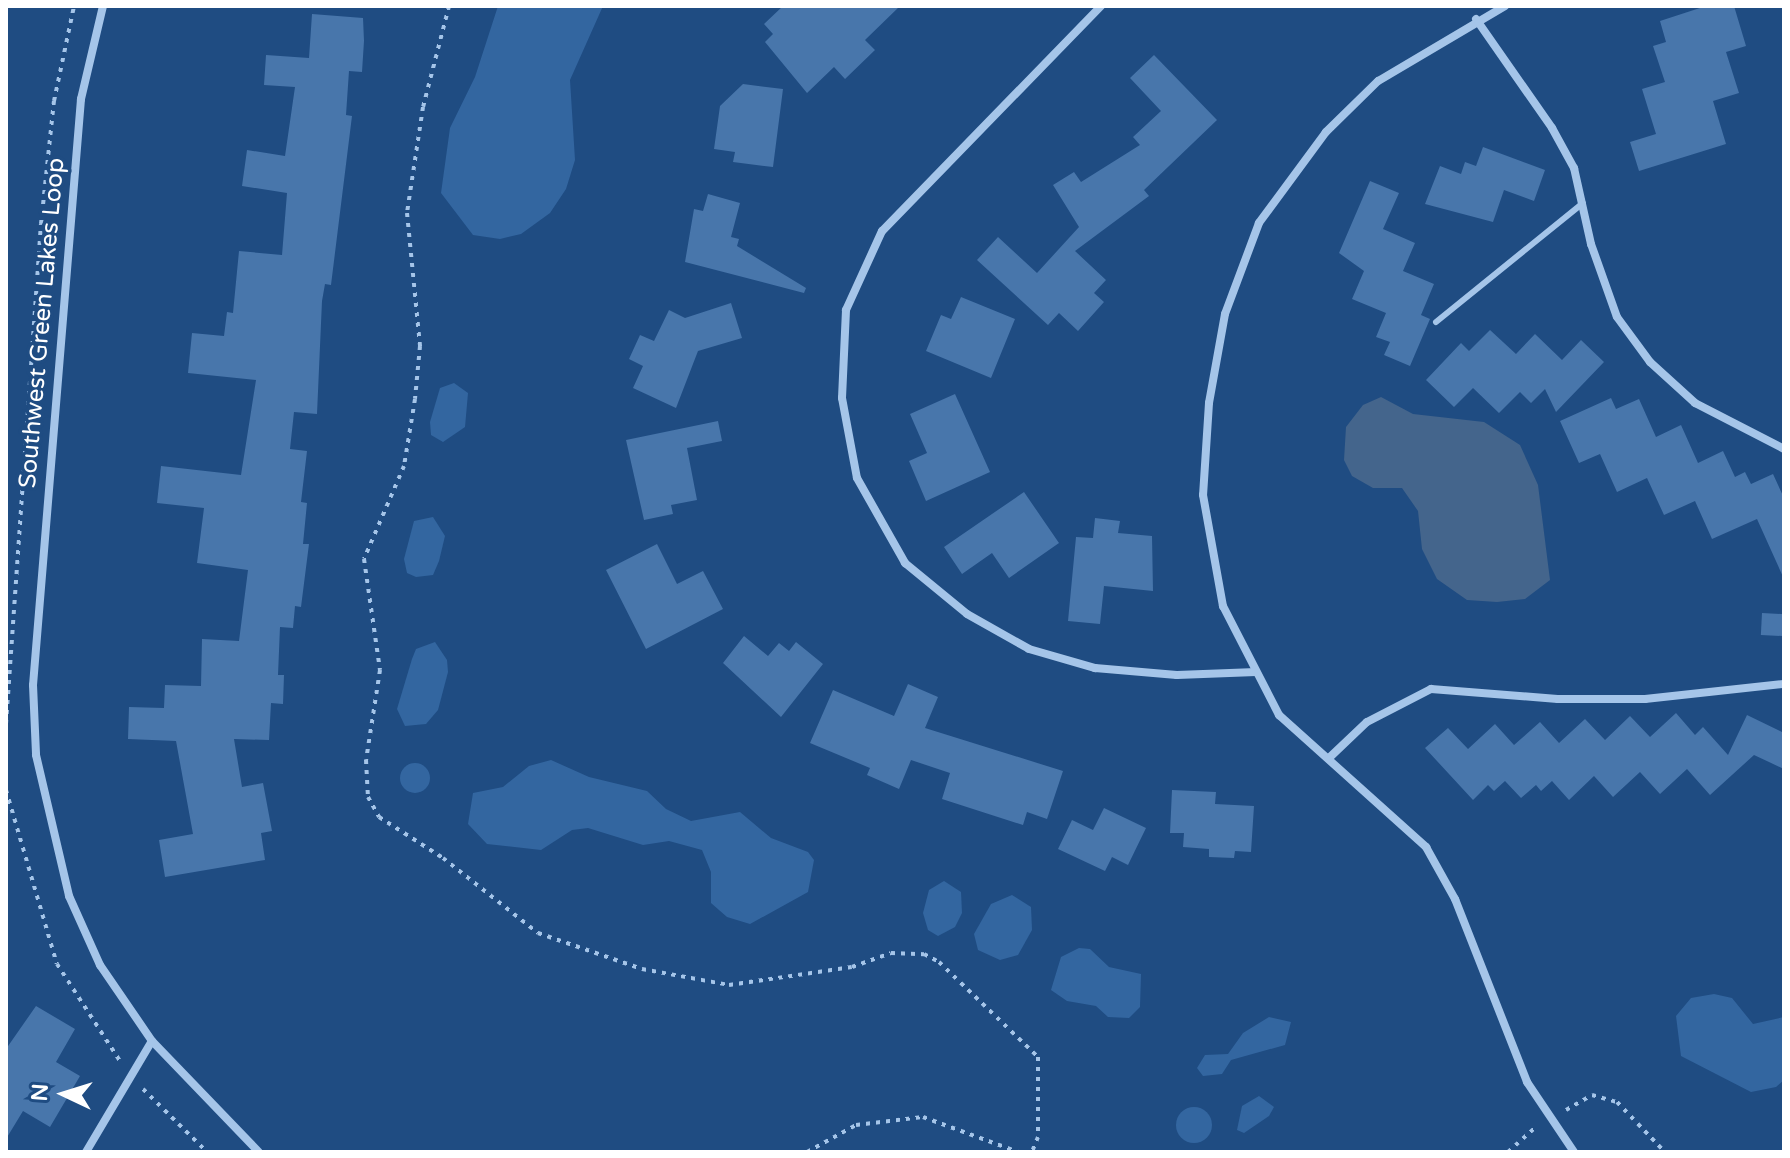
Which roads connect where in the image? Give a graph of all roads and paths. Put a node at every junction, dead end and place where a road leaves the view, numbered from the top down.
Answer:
1 (74, 6) edge
2 (103, 6) edge
3 (449, 6) edge
4 (1101, 6) edge
5 (1505, 6) edge
6 (1476, 19) junction
7 (1583, 203) junction
8 (1436, 322) dead end
9 (1784, 449) edge
10 (1256, 672) junction
11 (1784, 684) edge
12 (6, 724) edge
13 (1329, 758) junction
14 (6, 790) edge
15 (152, 1041) junction
16 (130, 1075) junction
17 (1551, 1118) junction
18 (86, 1152) edge
19 (207, 1152) edge
20 (259, 1152) edge
21 (807, 1152) edge
22 (1018, 1152) edge
23 (1032, 1152) edge
24 (1508, 1152) edge
25 (1574, 1152) edge
26 (1665, 1152) edge

1 - 12 path
2 - 15 street, Southwest Green Lakes Loop
3 - 23 path
4 - 10 street
5 - 6 street
6 - 7 street
6 - 10 street
7 - 8 lane
7 - 9 street
10 - 13 street
11 - 13 street
13 - 17 street
14 - 16 path
15 - 16 street
15 - 20 street, Southwest Green Lakes Loop
16 - 18 street
16 - 19 path
17 - 24 path
17 - 25 street
17 - 26 path
21 - 22 path

